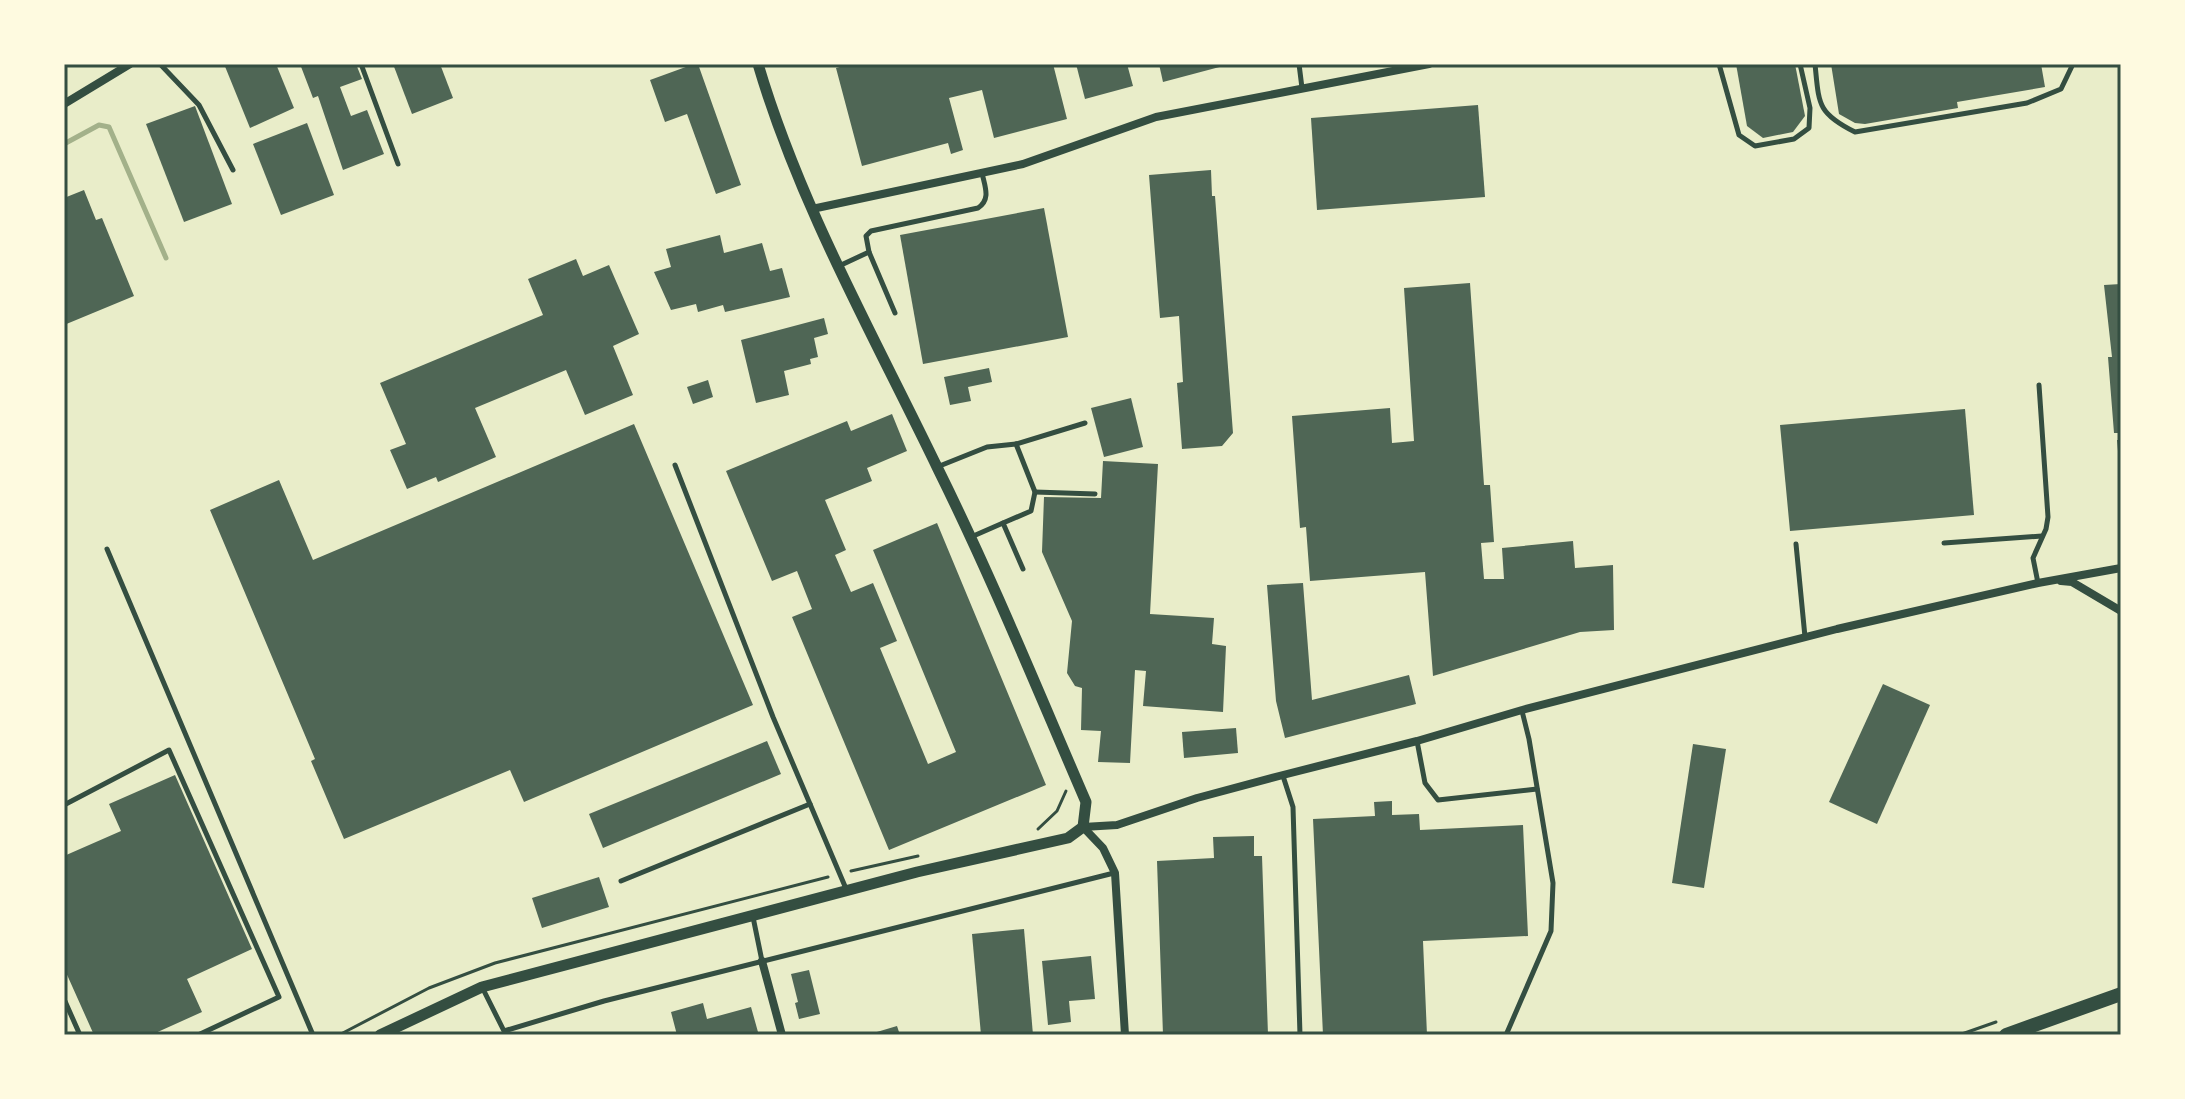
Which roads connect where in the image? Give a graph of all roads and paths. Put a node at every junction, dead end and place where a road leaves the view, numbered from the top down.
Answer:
1 (160, 64) edge
2 (361, 64) edge
3 (758, 64) edge
4 (1299, 64) edge
5 (1429, 64) edge
6 (1719, 64) edge
7 (1800, 64) edge
8 (1815, 64) edge
9 (2073, 64) edge
10 (127, 65) edge
11 (1303, 89) junction
12 (64, 104) edge
13 (398, 164) dead end
14 (233, 170) dead end
15 (982, 173) junction
16 (812, 209) junction
17 (869, 252) junction
18 (839, 266) junction
19 (895, 313) dead end
20 (2039, 385) dead end
21 (1085, 423) dead end
22 (1016, 444) junction
23 (675, 465) dead end
24 (937, 467) junction
25 (1035, 492) junction
26 (1095, 494) dead end
27 (1003, 523) junction
28 (2043, 536) junction
29 (970, 537) junction
30 (1944, 543) dead end
31 (1796, 544) dead end
32 (107, 549) dead end
33 (2121, 568) edge
34 (1023, 569) dead end
35 (2052, 579) junction
36 (2038, 583) junction
37 (2121, 611) edge
38 (1805, 638) junction
39 (1522, 710) junction
40 (1417, 741) junction
41 (1283, 775) junction
42 (1067, 789) dead end
43 (1537, 789) junction
44 (810, 804) junction
45 (64, 805) edge
46 (1083, 827) junction
47 (1033, 833) dead end
48 (930, 853) dead end
49 (1115, 873) junction
50 (839, 874) junction
51 (621, 881) dead end
52 (848, 891) junction
53 (753, 916) junction
54 (762, 961) junction
55 (482, 987) junction
56 (2121, 994) edge
57 (64, 999) edge
58 (80, 1035) edge
59 (198, 1035) edge
60 (313, 1035) edge
61 (339, 1035) edge
62 (380, 1035) edge
63 (782, 1035) edge
64 (1125, 1035) edge
65 (1300, 1035) edge
66 (1506, 1035) edge
67 (2006, 1035) edge

1 - 14 lane
2 - 13 lane
3 - 16 street
4 - 11 lane
5 - 11 street
6 - 7 lane
8 - 9 lane
10 - 12 street
11 - 15 street
15 - 16 street
15 - 17 lane
16 - 18 street
17 - 18 lane
17 - 19 lane
18 - 24 street
20 - 28 lane
21 - 22 lane
22 - 24 lane
22 - 25 lane
23 - 44 lane
24 - 29 street
25 - 26 lane
25 - 27 lane
27 - 29 lane
27 - 34 lane
28 - 30 lane
28 - 36 lane
29 - 46 street
31 - 38 lane
32 - 60 lane
33 - 35 street
35 - 36 street
35 - 37 street
36 - 38 street
38 - 39 street
39 - 40 street
39 - 43 lane
40 - 41 street
40 - 43 lane
41 - 46 street
41 - 65 lane
42 - 47 path
43 - 66 lane
44 - 50 lane
44 - 51 lane
45 - 59 lane
46 - 49 street
46 - 52 street
48 - 50 path
49 - 54 lane
49 - 64 street
50 - 52 lane
50 - 61 path
52 - 53 street
53 - 54 lane
53 - 55 street
54 - 55 lane
54 - 63 street
55 - 62 street
56 - 67 main road
57 - 58 lane

